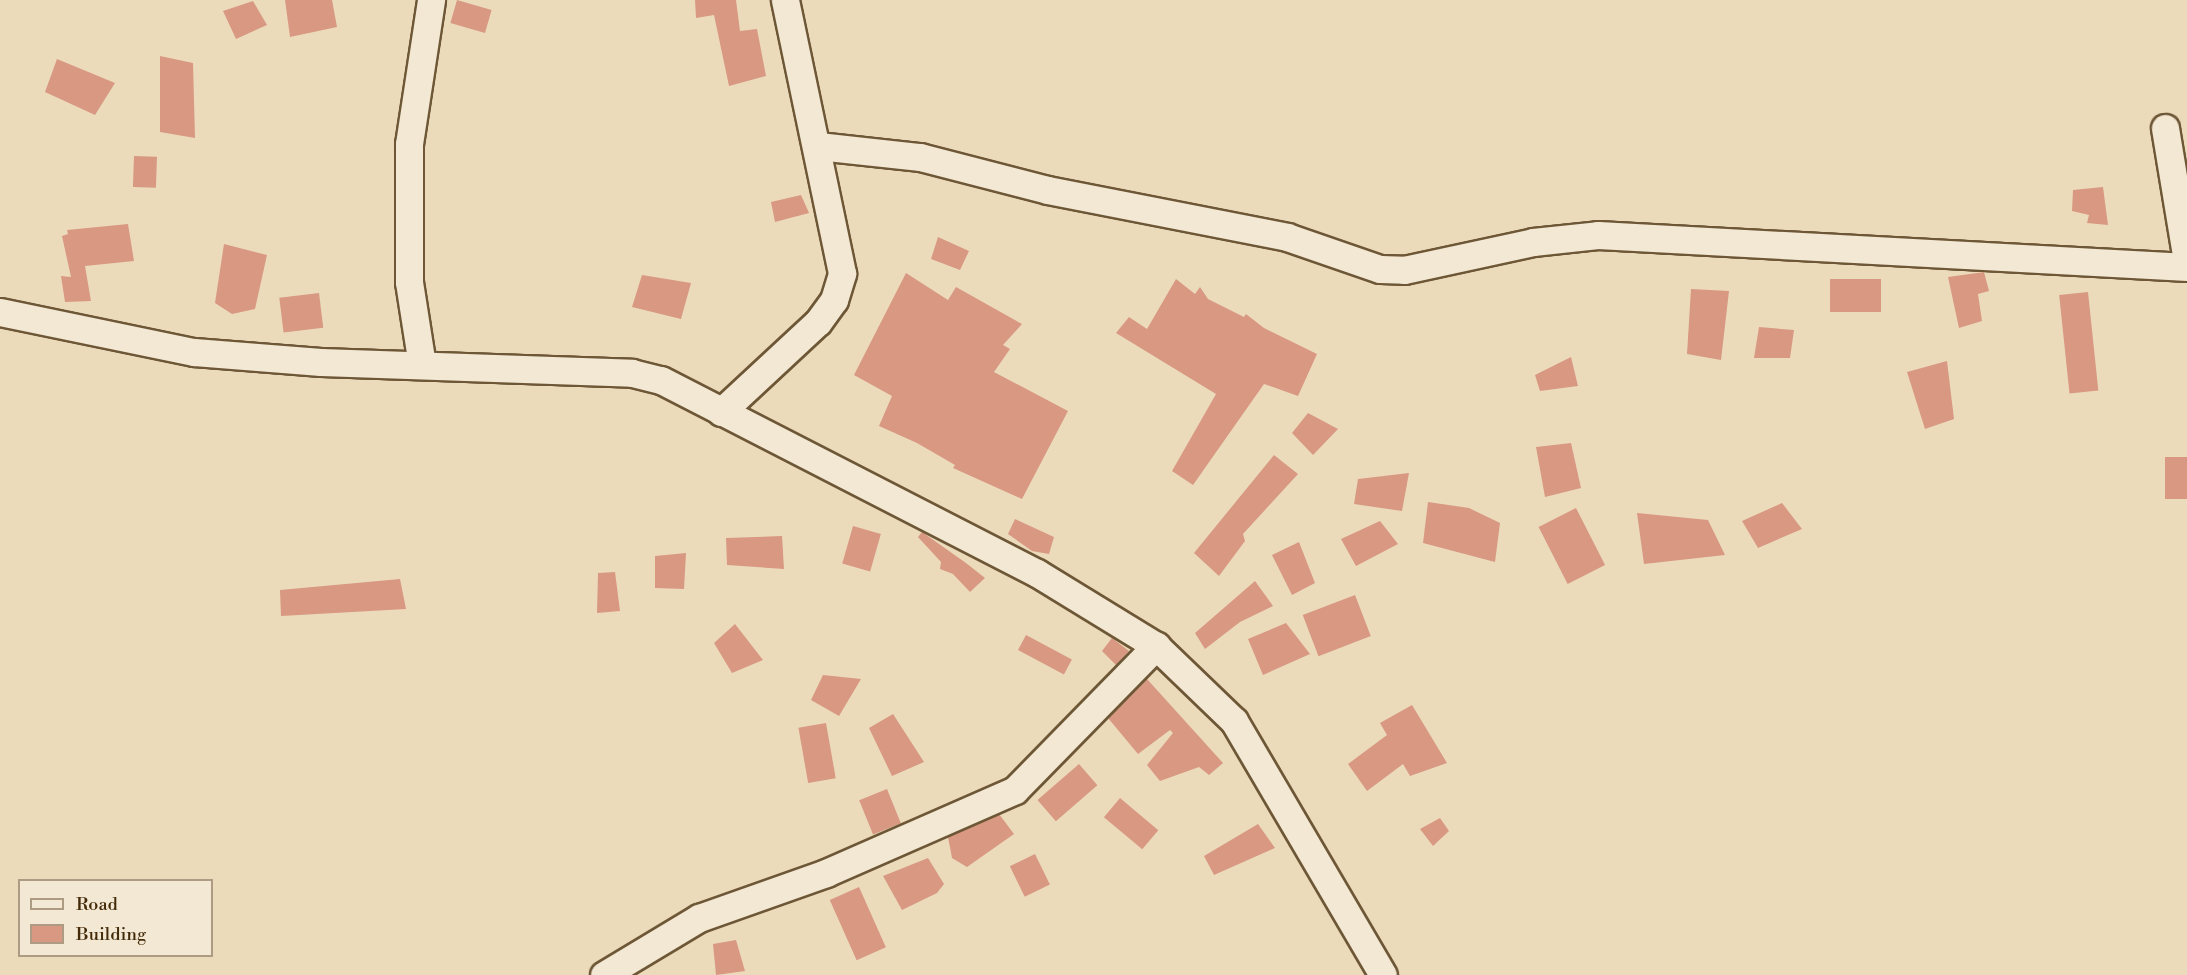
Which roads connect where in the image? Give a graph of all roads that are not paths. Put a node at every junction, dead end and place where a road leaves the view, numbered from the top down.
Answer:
1 (431, 0) edge
2 (785, 0) edge
3 (2165, 128) dead end
4 (818, 146) junction
5 (2187, 261) edge
6 (2187, 267) edge
7 (0, 312) edge
8 (423, 365) junction
9 (721, 412) junction
10 (1156, 646) junction
11 (604, 975) edge
12 (1383, 975) edge

1 - 8 street
2 - 4 street
3 - 5 street
4 - 6 street
4 - 9 street
7 - 8 street
8 - 9 street
9 - 10 street
10 - 11 street
10 - 12 street

